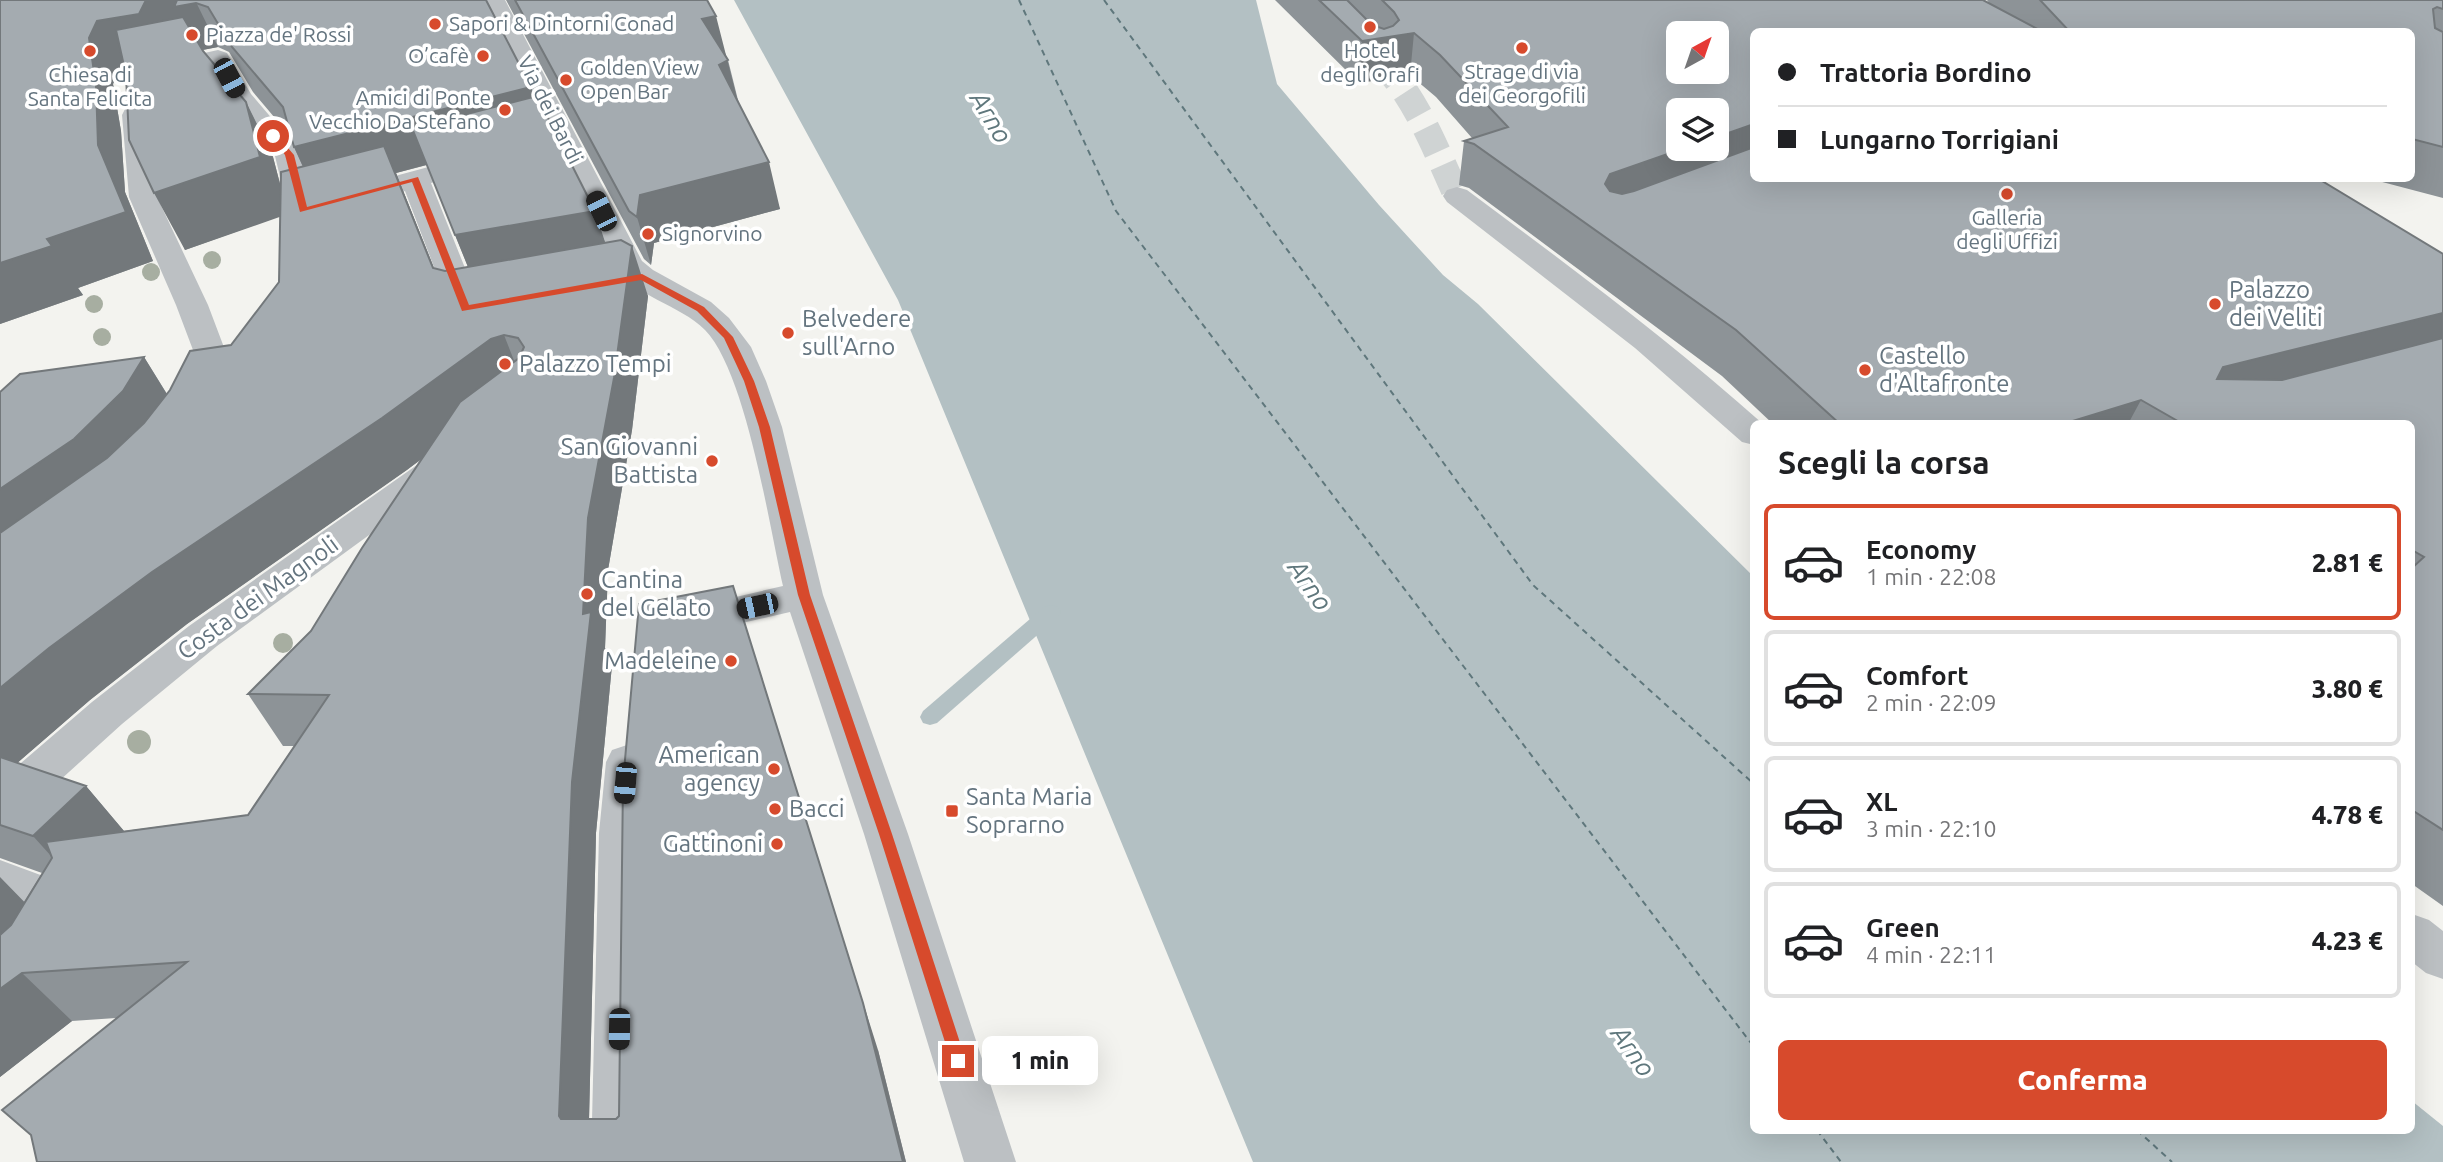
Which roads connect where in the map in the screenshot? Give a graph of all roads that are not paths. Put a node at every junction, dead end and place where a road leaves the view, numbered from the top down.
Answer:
1 (493, 0) edge
2 (187, 38) edge
3 (175, 66) junction
4 (502, 155) edge
5 (415, 178) junction
6 (1457, 197) tunnel mouth
7 (504, 302) edge
8 (186, 430) edge
9 (1750, 430) edge
10 (463, 448) edge
11 (804, 595) junction
12 (651, 629) edge
13 (630, 726) edge
14 (0, 807) edge
15 (0, 878) edge
16 (2415, 937) edge
17 (48, 947) edge
18 (2443, 958) edge
19 (617, 1162) edge
20 (990, 1162) edge

1 - 11 street, Via dei Bardi
2 - 3 street
3 - 5 street
3 - 8 street
4 - 5 street
5 - 7 street
6 - 9 street
10 - 14 street, Costa dei Magnoli
11 - 12 street
11 - 20 street
13 - 19 street
15 - 17 street
16 - 18 street

